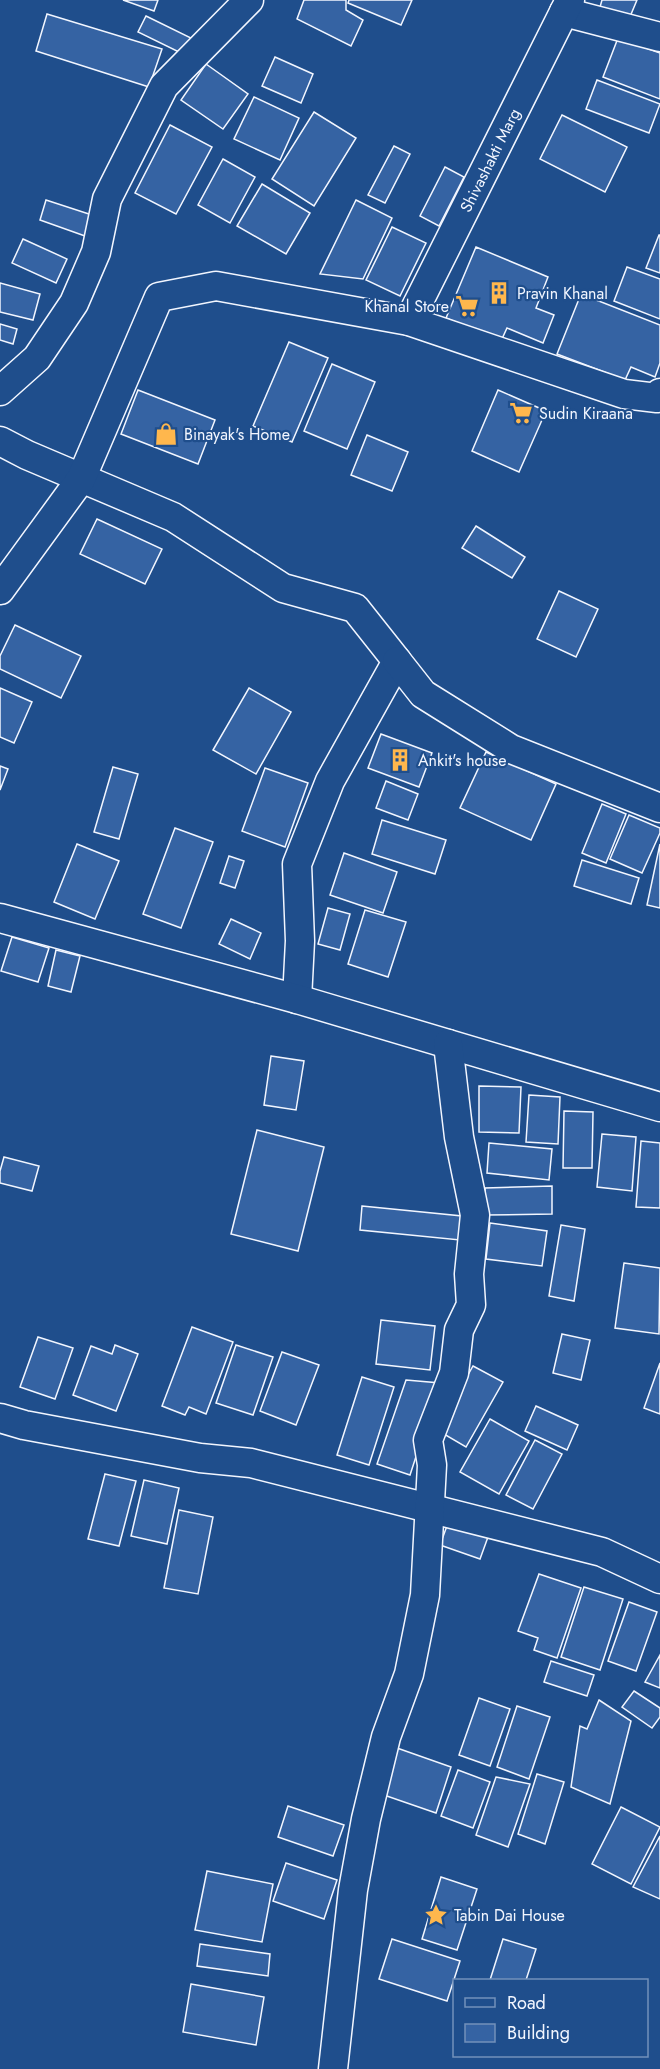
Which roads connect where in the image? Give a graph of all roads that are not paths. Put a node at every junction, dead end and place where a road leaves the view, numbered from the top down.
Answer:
1 (249, 0) edge
2 (567, 6) edge
3 (660, 37) edge
4 (409, 321) junction
5 (0, 391) edge
6 (659, 397) edge
7 (0, 441) edge
8 (81, 479) junction
9 (0, 591) edge
10 (397, 661) junction
11 (660, 808) edge
12 (0, 918) edge
13 (297, 999) junction
14 (448, 1044) junction
15 (660, 1107) edge
16 (0, 1418) edge
17 (428, 1508) junction
18 (660, 1579) edge
19 (333, 2069) edge

1 - 5 street
2 - 3 street
2 - 4 street, Shivashakti Marg
4 - 6 street
4 - 8 street
7 - 8 street
8 - 9 street
8 - 10 street
10 - 11 street
10 - 13 street
12 - 13 street
13 - 14 street
14 - 15 street
14 - 17 street
16 - 17 street
17 - 18 street
17 - 19 street

